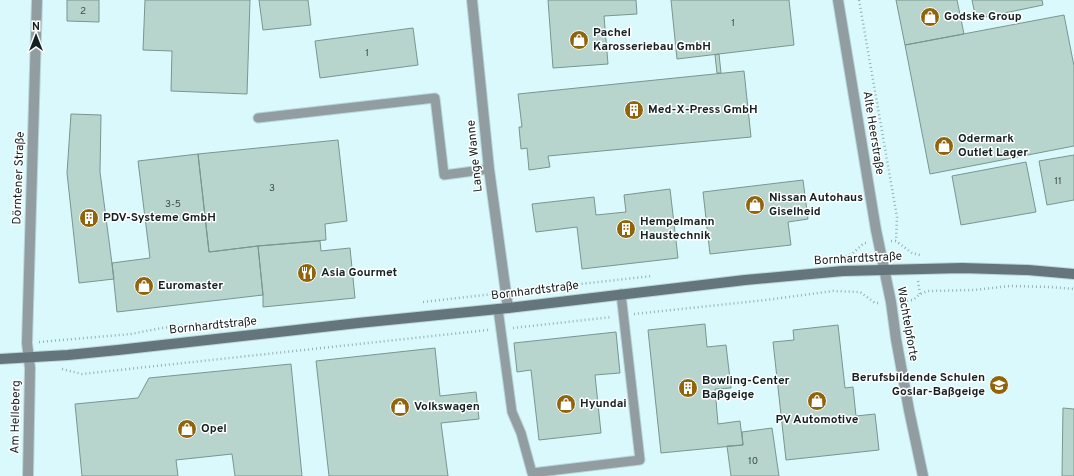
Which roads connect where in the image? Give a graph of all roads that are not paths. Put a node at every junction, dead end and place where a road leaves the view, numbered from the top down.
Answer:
1 (37, 0) edge
2 (472, 0) edge
3 (838, 0) edge
4 (258, 118) dead end
5 (489, 169) junction
6 (884, 270) junction
7 (1074, 274) edge
8 (621, 294) junction
9 (503, 308) junction
10 (28, 358) junction
11 (0, 359) edge
12 (28, 476) edge
13 (923, 476) edge

1 - 10 street, Dörntener Straße
2 - 5 street, Lange Wanne
3 - 6 street, Alte Heerstraße
4 - 5 lane
5 - 9 street, Lange Wanne
6 - 7 street, Bornhardtstraße
6 - 8 street, Bornhardtstraße
6 - 13 street, Wachtelpforte
8 - 9 street, Bornhardtstraße
8 - 9 lane
9 - 10 street, Bornhardtstraße
10 - 11 street, Bornhardtstraße
10 - 12 street, Am Helleberg

